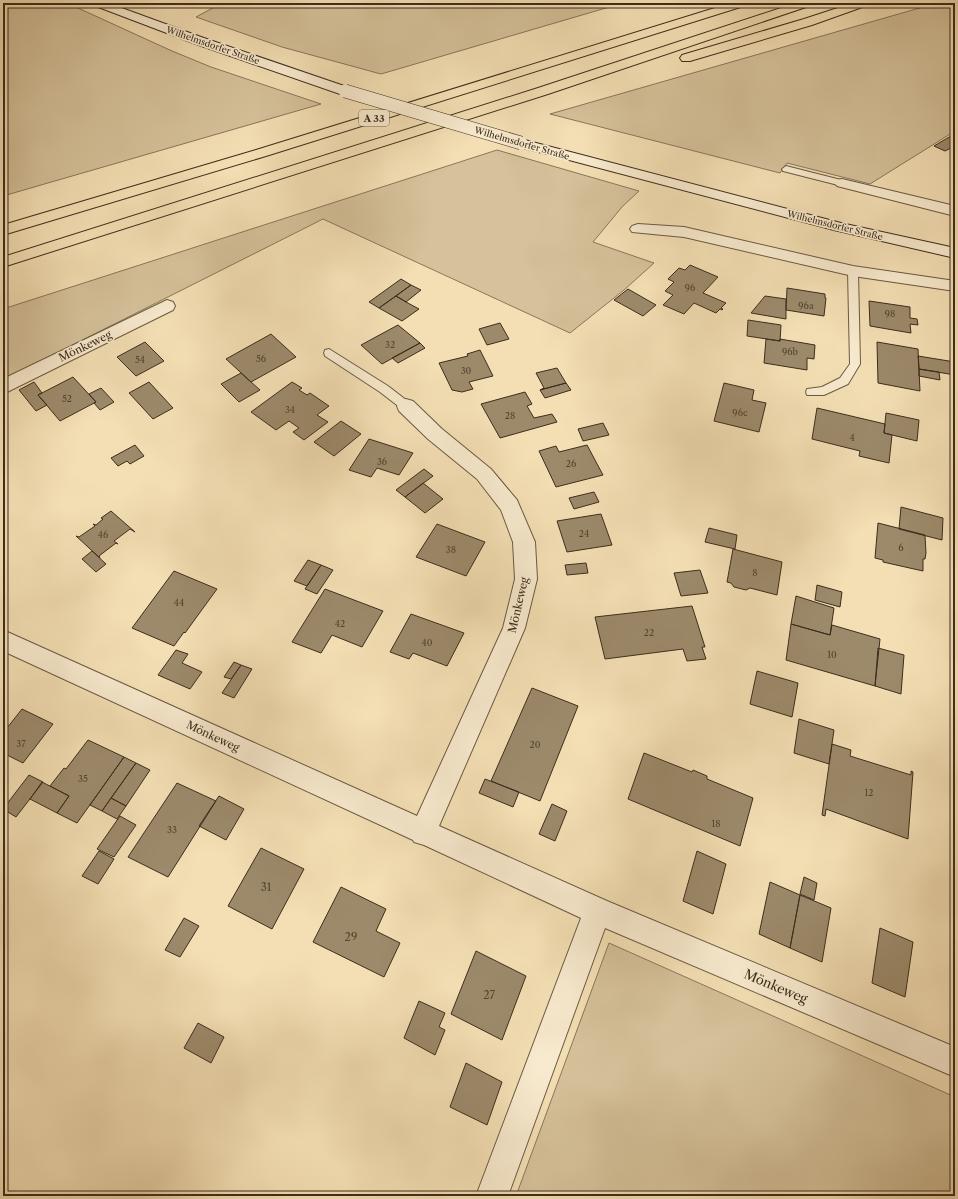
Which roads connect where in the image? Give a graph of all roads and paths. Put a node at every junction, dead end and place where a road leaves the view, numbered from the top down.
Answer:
1 (97, 3) edge
2 (743, 3) edge
3 (808, 3) edge
4 (864, 3) edge
5 (543, 91) junction
6 (786, 169) dead end
7 (842, 183) joint
8 (955, 211) edge
9 (638, 229) dead end
10 (3, 230) edge
11 (955, 253) edge
12 (3, 262) edge
13 (853, 271) junction
14 (955, 286) edge
15 (167, 306) dead end
16 (329, 353) dead end
17 (3, 387) edge
18 (812, 392) dead end
19 (406, 406) joint
20 (3, 640) edge
21 (423, 833) junction
22 (597, 911) junction
23 (955, 1062) edge
24 (492, 1196) edge

1 - 11 street, Wilhelmsdorfer Straße, bridge
2 - 10 highway, A 33
3 - 5 highway, A 33
4 - 5 highway
5 - 12 highway, A 33
6 - 7 lane
7 - 8 street
9 - 13 street
13 - 14 street
13 - 18 lane
15 - 17 street, Mönkeweg
16 - 19 lane
19 - 21 street, Mönkeweg
20 - 21 street, Mönkeweg
21 - 22 street, Mönkeweg
22 - 23 street, Mönkeweg
22 - 24 street

